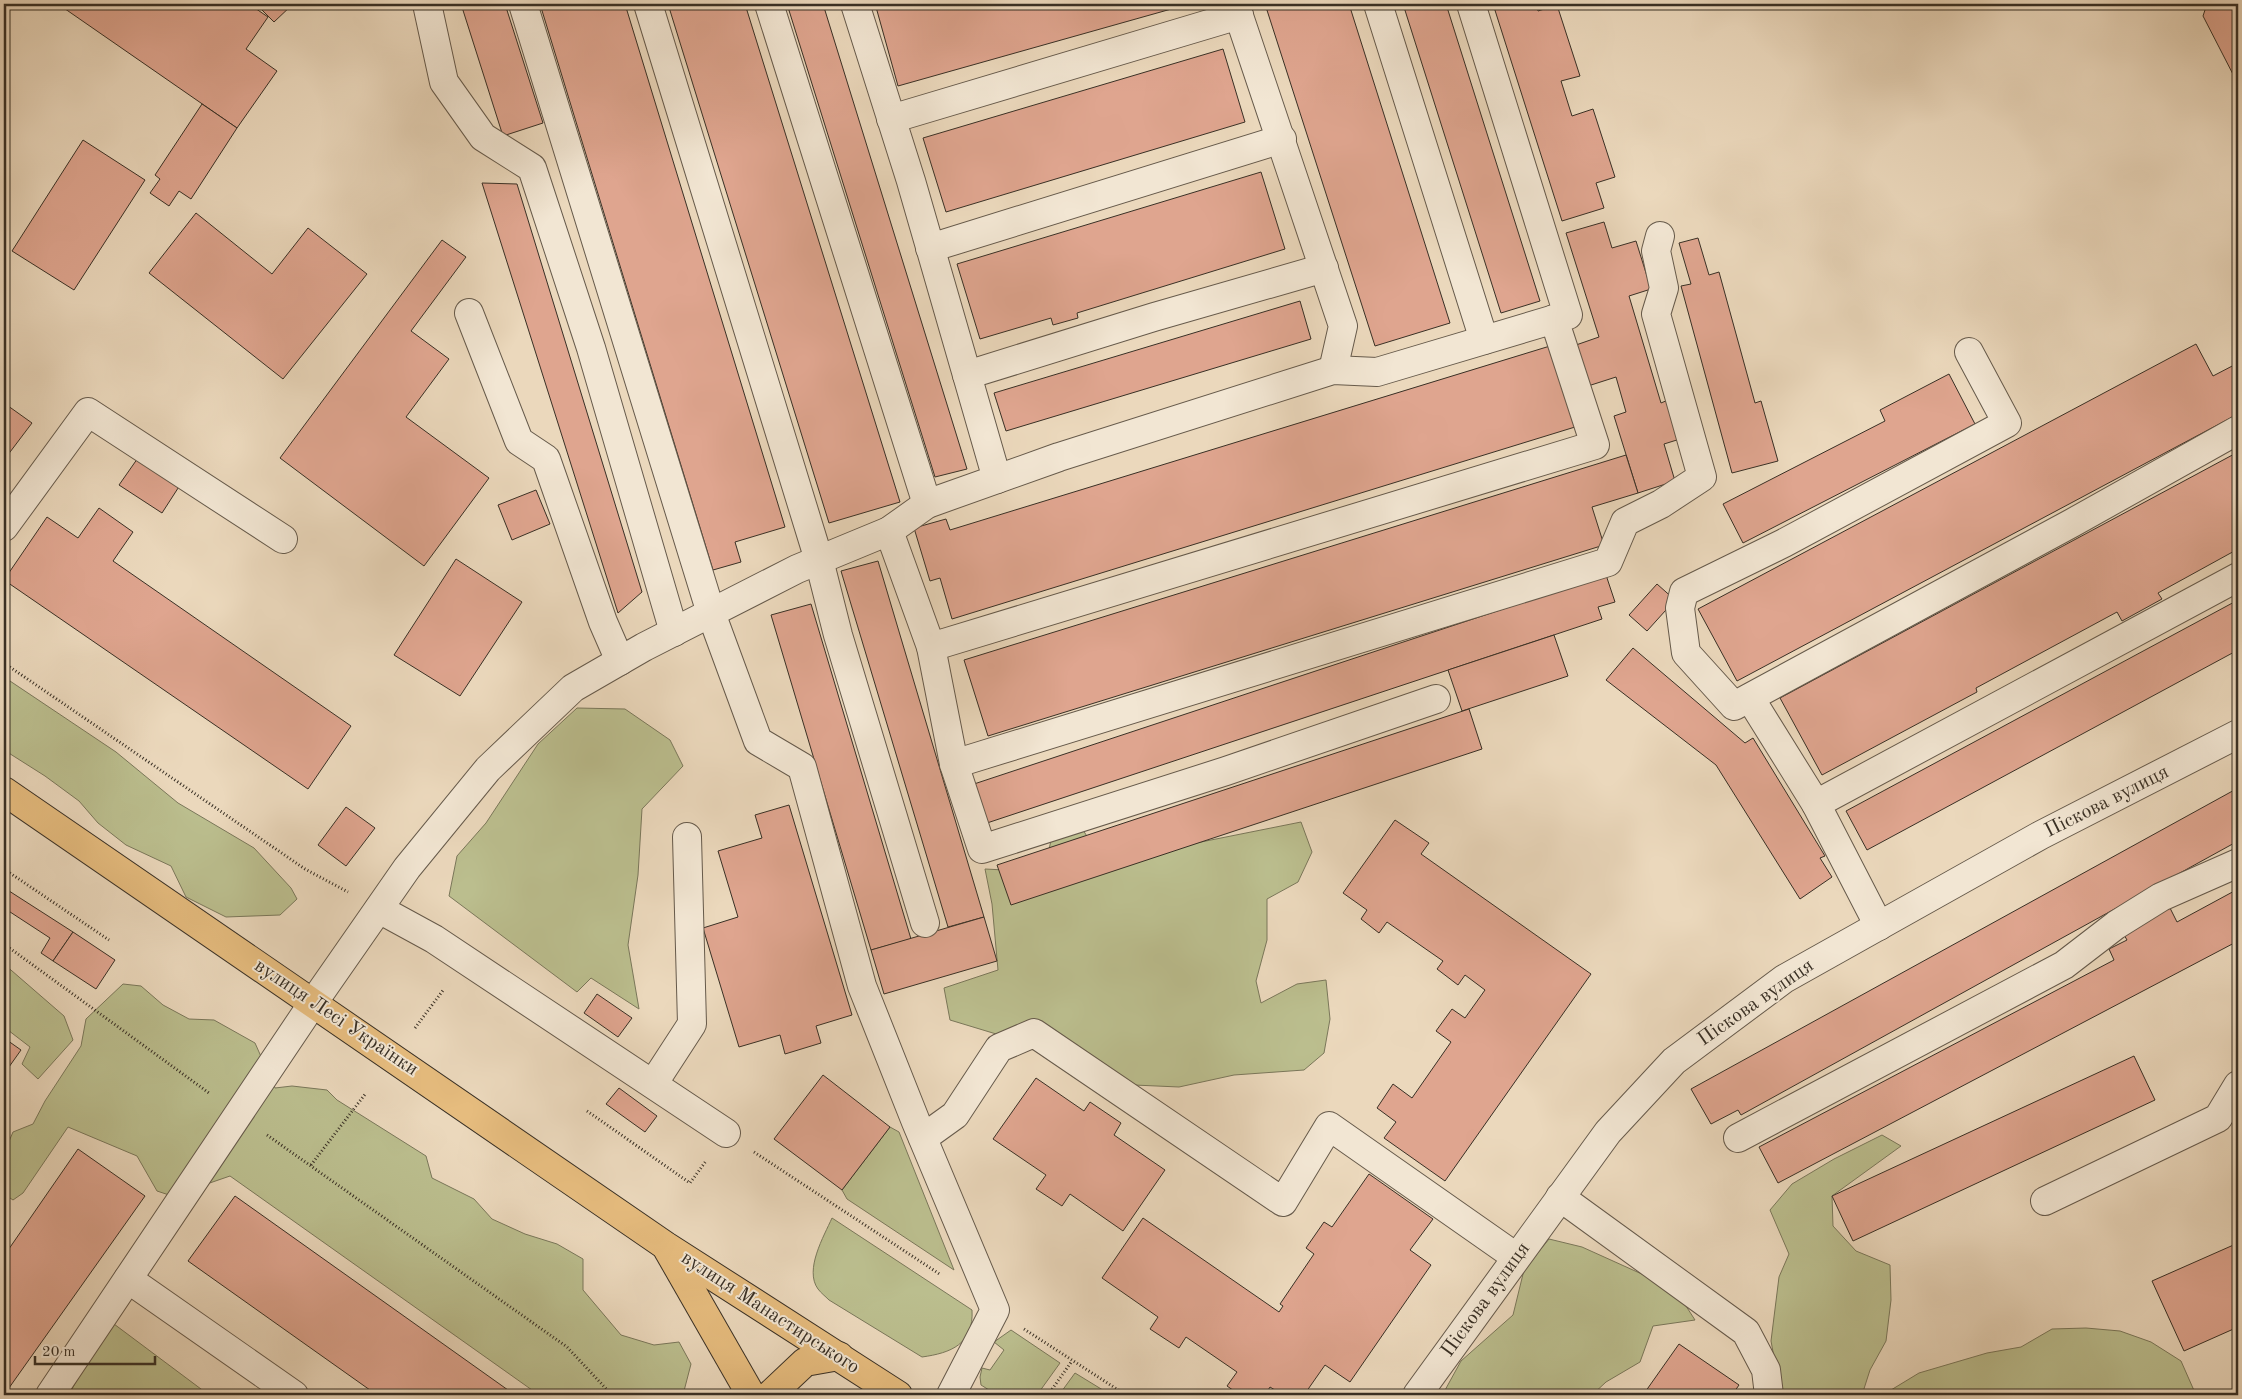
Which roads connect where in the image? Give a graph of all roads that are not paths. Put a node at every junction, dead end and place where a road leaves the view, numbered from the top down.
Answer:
1 (427, 4) edge
2 (523, 4) edge
3 (648, 4) edge
4 (769, 4) edge
5 (855, 4) edge
6 (1378, 4) edge
7 (1471, 4) edge
8 (1237, 9) edge
9 (891, 119) junction
10 (1282, 139) junction
11 (1660, 236) dead end
12 (930, 248) junction
13 (1324, 268) junction
14 (469, 313) dead end
15 (1554, 319) junction
16 (1484, 340) junction
17 (1969, 352) dead end
18 (1334, 370) junction
19 (967, 375) junction
20 (2238, 430) edge
21 (997, 479) junction
22 (927, 504) junction
23 (4, 527) edge
24 (889, 531) junction
25 (283, 539) dead end
26 (819, 560) junction
27 (2238, 577) edge
28 (711, 613) junction
29 (674, 632) junction
30 (931, 647) junction
31 (620, 661) junction
32 (1750, 698) junction
33 (1436, 699) dead end
34 (2238, 734) edge
35 (954, 764) junction
36 (4, 791) edge
37 (1816, 804) junction
38 (687, 837) dead end
39 (2238, 862) edge
40 (380, 909) junction
41 (925, 922) dead end
42 (1880, 926) junction
43 (314, 1003) junction
44 (653, 1084) junction
45 (2238, 1085) edge
46 (726, 1133) road end
47 (923, 1138) junction
48 (1738, 1138) dead end
49 (1560, 1197) junction
50 (2045, 1201) dead end
51 (666, 1246) junction
52 (1516, 1256) junction
53 (128, 1279) junction
54 (839, 1356) junction
55 (50, 1395) edge
56 (294, 1395) edge
57 (751, 1395) edge
58 (770, 1395) edge
59 (898, 1395) edge
60 (951, 1395) edge
61 (1417, 1395) edge
62 (1769, 1395) edge

1 - 29 street
2 - 28 street
3 - 26 street
4 - 22 street
5 - 9 street
6 - 16 street
7 - 15 street
8 - 9 street
8 - 10 street
9 - 12 street
10 - 12 street
10 - 13 street
11 - 35 street
12 - 19 street
13 - 18 street
13 - 19 street
14 - 31 street
15 - 16 street
15 - 30 street
16 - 18 street
17 - 32 street
18 - 21 street
19 - 21 street
20 - 32 street
21 - 22 street
22 - 24 street
23 - 25 street
24 - 26 street
24 - 30 street
26 - 28 street
26 - 41 street
27 - 37 street
28 - 29 street
28 - 47 street
29 - 31 street
30 - 35 street
31 - 40 street
32 - 37 street
33 - 35 street
34 - 42 street, Піскова вулиця
36 - 43 main road, вулиця Лесі Українки
37 - 42 street
38 - 44 street
39 - 48 street
40 - 43 street
40 - 44 street
42 - 49 street, Піскова вулиця
43 - 51 main road, вулиця Лесі Українки
43 - 53 street
44 - 46 street
45 - 50 street
47 - 52 street
47 - 60 street
49 - 52 street, Піскова вулиця
49 - 62 street
51 - 54 main road, вулиця Манастирського
51 - 57 main road
52 - 61 street, Піскова вулиця
53 - 55 street
53 - 56 street
54 - 58 main road
54 - 59 main road, вулиця Манастирського

